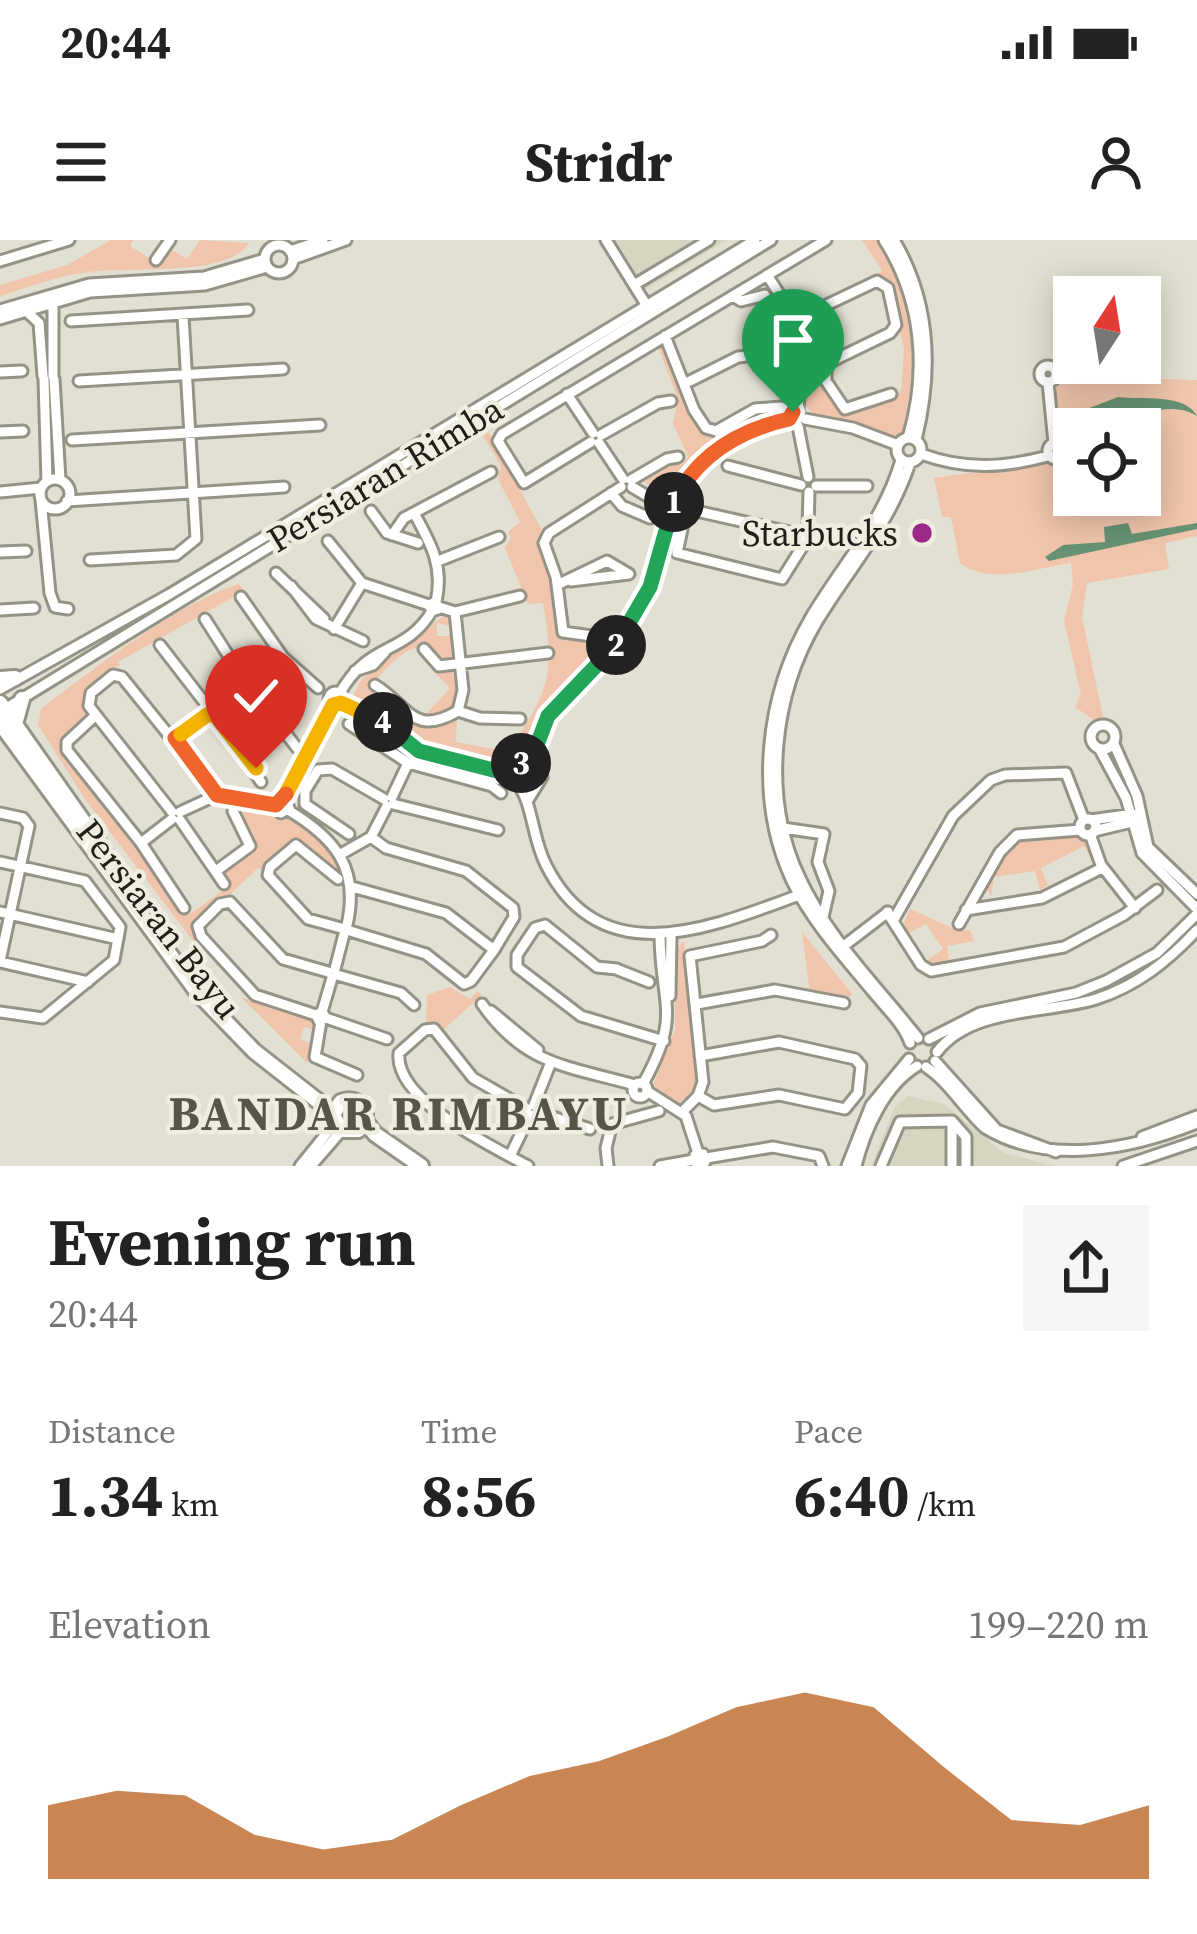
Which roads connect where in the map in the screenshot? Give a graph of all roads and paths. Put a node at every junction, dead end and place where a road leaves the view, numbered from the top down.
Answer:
1 (15, 240) edge
2 (69, 240) edge
3 (170, 240) edge
4 (323, 240) edge
5 (346, 240) edge
6 (709, 240) edge
7 (754, 240) edge
8 (771, 240) edge
9 (826, 240) edge
10 (884, 240) edge
11 (893, 240) edge
12 (610, 241) edge
13 (280, 247) edge
14 (20, 255) junction
15 (156, 260) dead end
16 (0, 261) edge
17 (266, 263) junction
18 (767, 275) junction
19 (634, 285) junction
20 (764, 295) dead end
21 (733, 296) junction
22 (52, 301) junction
23 (647, 306) junction
24 (25, 310) junction
25 (248, 310) dead end
26 (0, 314) edge
27 (183, 316) junction
28 (797, 319) junction
29 (71, 322) dead end
30 (46, 329) junction
31 (665, 336) junction
32 (790, 352) dead end
33 (802, 358) junction
34 (826, 364) junction
35 (283, 369) dead end
36 (22, 371) dead end
37 (0, 372) edge
38 (188, 375) junction
39 (49, 379) junction
40 (79, 381) dead end
41 (1048, 382) dead end
42 (686, 383) junction
43 (567, 394) junction
44 (891, 394) dead end
45 (671, 401) dead end
46 (781, 406) dead end
47 (797, 419) junction
48 (320, 425) dead end
49 (23, 431) dead end
50 (0, 432) edge
51 (191, 435) junction
52 (596, 438) junction
53 (72, 440) dead end
54 (907, 441) junction
55 (921, 454) junction
56 (678, 458) dead end
57 (905, 461) junction
58 (728, 466) dead end
59 (491, 472) dead end
60 (60, 480) junction
61 (624, 485) junction
62 (808, 485) junction
63 (867, 485) dead end
64 (284, 488) dead end
65 (0, 492) edge
66 (647, 494) junction
67 (195, 495) junction
68 (42, 497) junction
69 (71, 498) junction
70 (676, 498) junction
71 (670, 510) junction
72 (371, 511) dead end
73 (414, 513) junction
74 (650, 518) dead end
75 (392, 536) junction
76 (806, 536) junction
77 (500, 537) dead end
78 (843, 539) dead end
79 (328, 541) dead end
80 (418, 543) dead end
81 (26, 551) dead end
82 (0, 552) edge
83 (90, 560) dead end
84 (438, 561) junction
85 (276, 573) dead end
86 (571, 581) junction
87 (362, 583) junction
88 (557, 585) junction
89 (520, 596) dead end
90 (241, 597) dead end
91 (434, 606) junction
92 (34, 608) dead end
93 (68, 609) dead end
94 (0, 610) edge
95 (455, 612) junction
96 (205, 619) dead end
97 (334, 629) junction
98 (599, 637) dead end
99 (363, 641) dead end
100 (160, 645) dead end
101 (424, 649) dead end
102 (548, 653) dead end
103 (283, 657) junction
104 (458, 664) junction
105 (8, 678) edge
106 (248, 684) junction
107 (375, 685) dead end
108 (318, 688) dead end
109 (0, 689) edge
110 (22, 699) joint
111 (338, 700) junction
112 (211, 711) junction
113 (458, 711) junction
114 (96, 715) junction
115 (3, 718) edge
116 (520, 718) dead end
117 (349, 724) dead end
118 (175, 738) junction
119 (1114, 744) junction
120 (297, 748) dead end
121 (1099, 748) junction
122 (531, 760) junction
123 (408, 763) junction
124 (512, 774) junction
125 (261, 782) dead end
126 (529, 792) junction
127 (501, 793) dead end
128 (217, 795) junction
129 (389, 802) junction
130 (283, 805) junction
131 (233, 811) dead end
132 (0, 813) edge
133 (176, 816) junction
134 (1135, 817) junction
135 (1088, 827) junction
136 (784, 828) junction
137 (498, 830) dead end
138 (349, 834) dead end
139 (371, 837) junction
140 (141, 842) junction
141 (341, 854) junction
142 (0, 862) edge
143 (102, 865) junction
144 (20, 867) junction
145 (1102, 868) junction
146 (216, 872) junction
147 (338, 879) dead end
148 (982, 880) junction
149 (86, 881) junction
150 (224, 884) dead end
151 (352, 887) junction
152 (1157, 890) dead end
153 (804, 893) junction
154 (1197, 894) edge
155 (995, 904) junction
156 (184, 908) dead end
157 (1135, 908) junction
158 (966, 910) junction
159 (1197, 912) edge
160 (5, 914) edge
161 (890, 916) junction
162 (823, 917) junction
163 (959, 924) dead end
164 (346, 930) junction
165 (1197, 930) edge
166 (771, 935) dead end
167 (666, 936) junction
168 (118, 939) junction
169 (844, 945) junction
170 (494, 950) junction
171 (0, 962) edge
172 (333, 974) junction
173 (88, 982) junction
174 (650, 982) dead end
175 (697, 1004) junction
176 (844, 1004) dead end
177 (414, 1005) dead end
178 (0, 1012) edge
179 (321, 1017) junction
180 (387, 1039) dead end
181 (919, 1040) junction
182 (664, 1041) junction
183 (700, 1055) junction
184 (925, 1061) junction
185 (551, 1062) junction
186 (357, 1075) dead end
187 (641, 1087) junction
188 (698, 1096) junction
189 (532, 1110) junction
190 (659, 1111) dead end
191 (682, 1112) junction
192 (345, 1120) junction
193 (1197, 1120) edge
194 (952, 1121) junction
195 (590, 1129) dead end
196 (1197, 1141) edge
197 (510, 1156) junction
198 (1048, 1158) edge
199 (700, 1160) edge
200 (855, 1164) edge
201 (300, 1166) edge
202 (310, 1166) edge
203 (405, 1166) edge
204 (421, 1166) edge
205 (528, 1166) edge
206 (608, 1166) edge
207 (660, 1166) edge
208 (823, 1166) edge
209 (880, 1166) edge
210 (952, 1166) edge
211 (966, 1166) edge
212 (1123, 1166) edge

1 - 14 street
2 - 14 street
3 - 15 street
4 - 13 street
5 - 13 street
6 - 19 street
7 - 23 street, Persiaran Rimba
8 - 110 street, Persiaran Rimba
9 - 18 street
10 - 54 street
11 - 54 street
12 - 19 street
13 - 17 street
13 - 17 street
14 - 16 street
17 - 22 street
17 - 26 street
18 - 21 street
18 - 28 street
19 - 23 street
20 - 21 street
21 - 31 street
22 - 24 street
22 - 30 street
23 - 105 street, Persiaran Rimba
24 - 26 street
24 - 30 street
25 - 27 street
27 - 29 street
27 - 38 street
28 - 33 street
28 - 34 street
30 - 39 street
31 - 42 street
31 - 43 street
32 - 42 street
33 - 34 street
33 - 47 street
34 - 44 street
35 - 38 street
36 - 37 street
38 - 40 street
38 - 51 street
39 - 60 street
39 - 68 street
41 - 55 street
42 - 46 street
43 - 52 street
43 - 52 street
45 - 52 street
47 - 54 street
47 - 62 street
47 - 70 street
48 - 51 street
49 - 50 street
51 - 53 street
51 - 67 street
52 - 61 street
54 - 55 street
54 - 57 street
55 - 57 street
56 - 61 street
57 - 136 street
57 - 153 street
58 - 62 street
59 - 73 street
60 - 68 street
60 - 69 street
61 - 66 street
61 - 74 street
61 - 88 street
62 - 63 street
62 - 76 street
64 - 67 street
65 - 68 street
66 - 70 street
66 - 71 street
67 - 69 street
67 - 83 street
68 - 69 street
68 - 93 street
70 - 71 street
71 - 122 street
72 - 75 street
73 - 75 street
73 - 84 street
75 - 80 street
76 - 76 street
76 - 78 street
77 - 84 street
79 - 87 street
81 - 82 street
84 - 91 street
85 - 97 street
86 - 86 street
86 - 88 street
87 - 91 street
87 - 97 street
88 - 98 street
89 - 95 street
90 - 103 street
91 - 95 street
91 - 111 street
92 - 94 street
95 - 104 street
96 - 106 street
97 - 99 street
100 - 112 street
101 - 104 street
102 - 104 street
103 - 106 street
103 - 108 street
104 - 113 street
105 - 109 street, Persiaran Rimba
106 - 112 street
106 - 120 street
107 - 113 street
110 - 115 main road
111 - 124 street
111 - 130 street
112 - 118 street
112 - 125 street
113 - 116 street
114 - 118 street
114 - 133 street
114 - 140 street
115 - 143 main road, Persiaran Bayu
115 - 192 main road, Persiaran Bayu
117 - 123 street
118 - 128 street
119 - 121 street
119 - 121 street
119 - 134 street
121 - 134 street
122 - 124 street
122 - 126 street
123 - 127 street
123 - 129 street
124 - 126 street
126 - 167 street
128 - 130 street
128 - 133 street
129 - 137 street
129 - 138 street
129 - 139 street
130 - 141 street
131 - 146 street
132 - 144 street
133 - 140 street
133 - 146 street
134 - 135 street
134 - 154 street
134 - 159 street
135 - 145 street
135 - 148 street
135 - 161 street
136 - 153 street
136 - 162 street
139 - 141 street
139 - 170 street
140 - 156 street
141 - 151 street
142 - 144 street
143 - 149 street
143 - 192 main road, Persiaran Bayu
144 - 149 street
144 - 160 street
145 - 155 street
145 - 157 street
146 - 150 street
147 - 164 street
148 - 155 street
148 - 158 street
149 - 168 street
151 - 164 street
151 - 170 street
152 - 157 street
153 - 162 street
153 - 167 street
153 - 181 street
155 - 158 street
157 - 161 street
158 - 163 street
159 - 181 street
160 - 168 street
160 - 171 street
161 - 169 street
162 - 169 street
164 - 170 street
164 - 172 street
165 - 184 street
166 - 175 street
167 - 182 street
168 - 173 street
169 - 181 street
171 - 173 street
172 - 177 street
172 - 179 street
172 - 179 street
173 - 178 street
174 - 182 street
175 - 176 street
175 - 183 street
179 - 180 street
179 - 186 street
181 - 184 street
181 - 184 street
182 - 187 street
183 - 188 street
183 - 188 street
184 - 198 street
184 - 200 street
185 - 185 street
185 - 187 street
185 - 189 street
187 - 191 street
188 - 191 street
189 - 195 street
189 - 197 street
189 - 197 street
190 - 206 street
191 - 199 street
192 - 201 street
192 - 202 street
192 - 203 main road, Persiaran Bayu
192 - 204 main road, Persiaran Bayu
193 - 198 street
194 - 209 street
194 - 210 street
194 - 211 street
196 - 212 street
197 - 205 street
199 - 207 street
199 - 208 street

